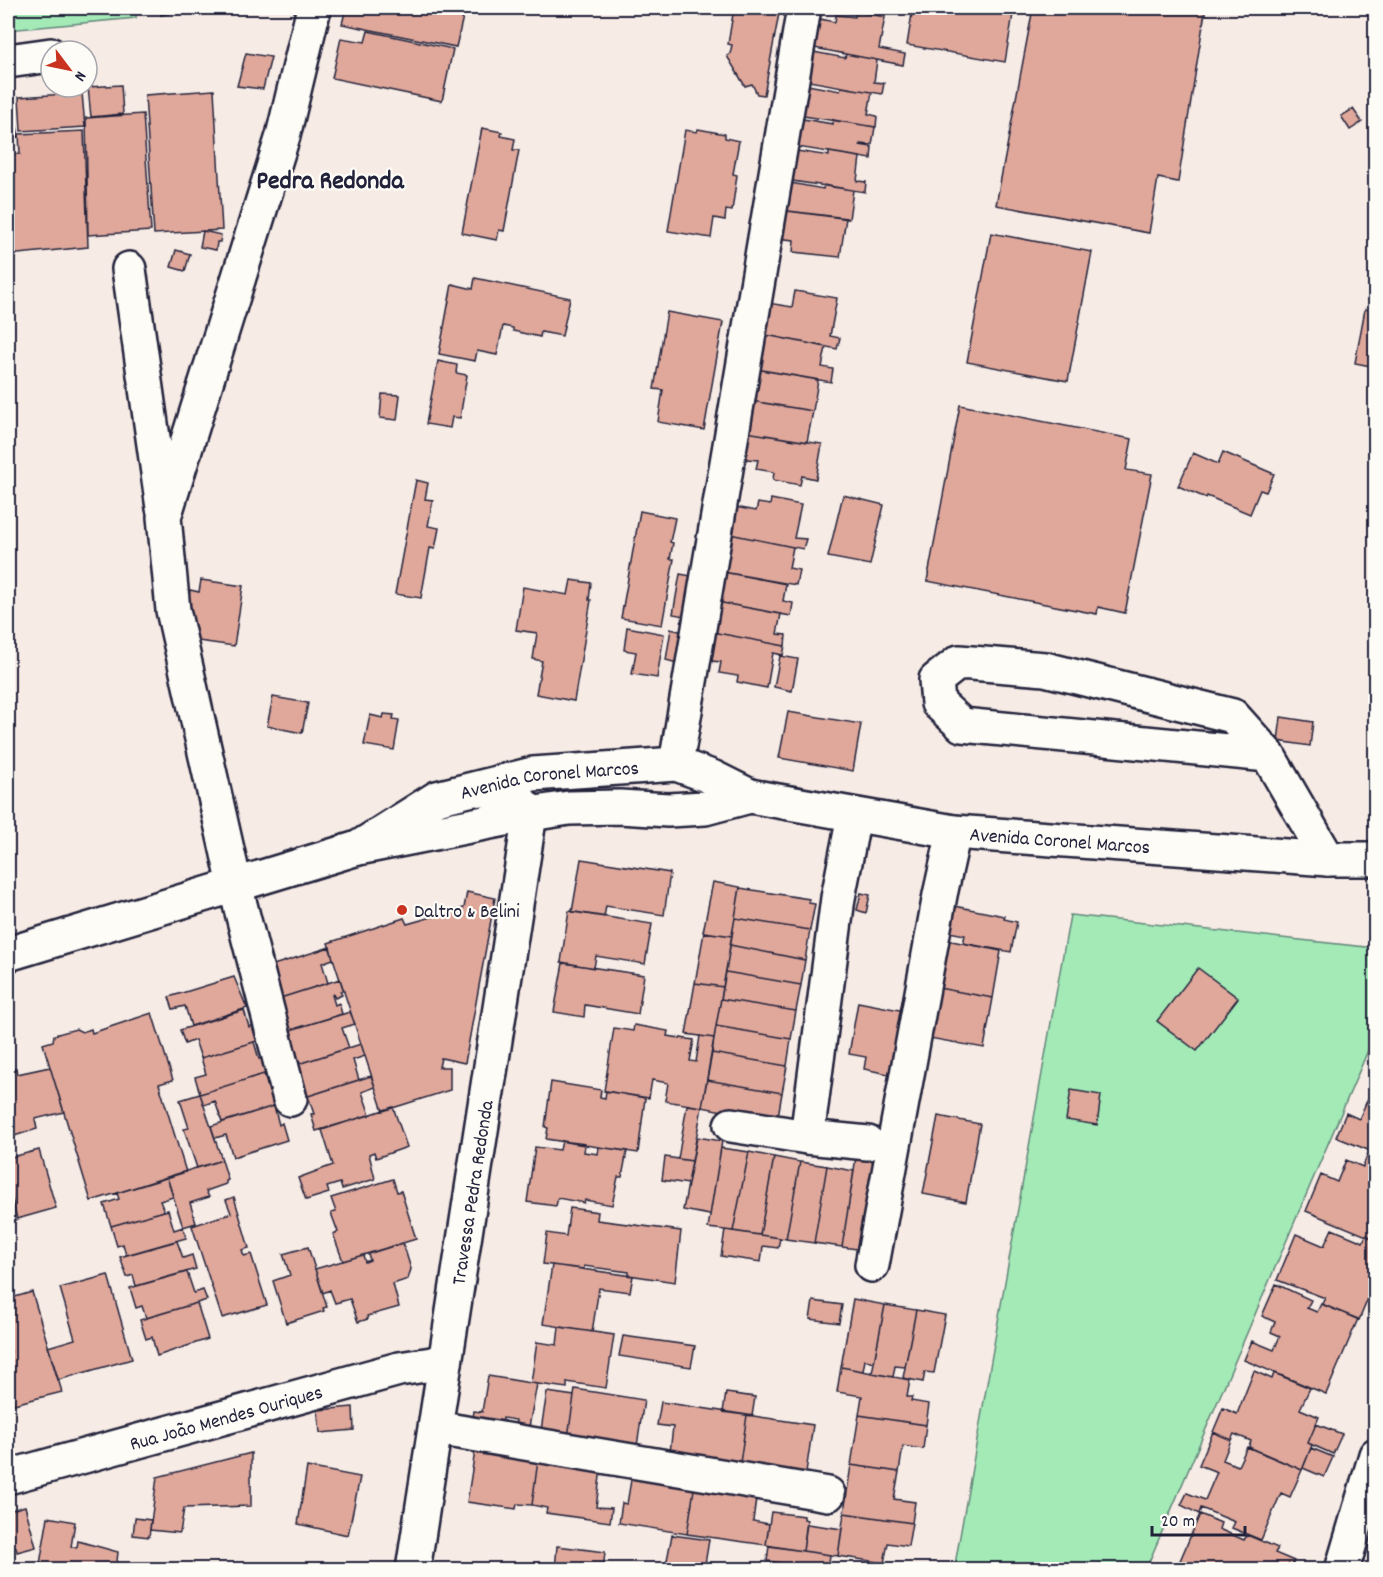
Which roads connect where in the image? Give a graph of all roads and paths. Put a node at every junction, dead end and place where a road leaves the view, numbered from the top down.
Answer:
1 (314, 8) edge
2 (804, 8) edge
3 (39, 57) edge
4 (8, 61) edge
5 (129, 269) dead end
6 (164, 517) junction
7 (1268, 755) junction
8 (676, 764) junction
9 (476, 789) junction
10 (750, 796) junction
11 (530, 814) junction
12 (854, 816) junction
13 (954, 832) junction
14 (358, 848) junction
15 (1328, 859) junction
16 (1376, 859) edge
17 (235, 885) junction
18 (8, 954) edge
19 (290, 1099) dead end
20 (731, 1125) dead end
21 (807, 1137) junction
22 (868, 1143) dead end
23 (872, 1265) dead end
24 (445, 1362) junction
25 (436, 1428) junction
26 (1376, 1455) edge
27 (8, 1477) edge
28 (828, 1494) dead end
29 (413, 1569) edge
30 (1342, 1569) edge

1 - 6 street
2 - 8 street
3 - 4 street
5 - 6 street
6 - 17 street
7 - 7 street
7 - 15 street
8 - 9 street, Avenida Coronel Marcos
8 - 10 street, Avenida Coronel Marcos
9 - 11 street
9 - 14 street, Avenida Coronel Marcos
10 - 11 street, Avenida Coronel Marcos
10 - 12 street, Avenida Coronel Marcos
11 - 14 street, Avenida Coronel Marcos
11 - 24 street, Travessa Pedra Redonda
12 - 13 street, Avenida Coronel Marcos
12 - 21 street
13 - 15 street, Avenida Coronel Marcos
13 - 23 street
14 - 17 street, Avenida Coronel Marcos
15 - 16 street, Avenida Coronel Marcos
17 - 18 street, Avenida Coronel Marcos
17 - 19 street
20 - 21 street
21 - 22 street
24 - 25 street, Travessa Pedra Redonda
24 - 27 street, Rua João Mendes Ouriques
25 - 28 street
25 - 29 street, Travessa Pedra Redonda
26 - 30 street

